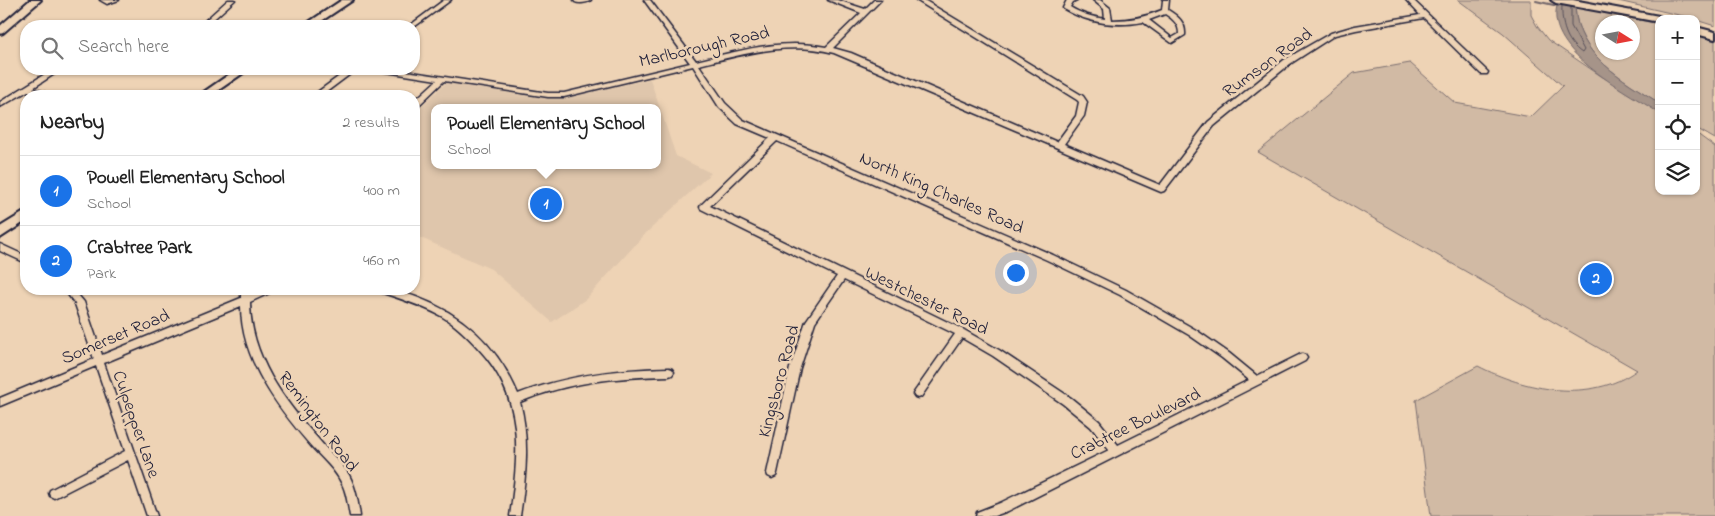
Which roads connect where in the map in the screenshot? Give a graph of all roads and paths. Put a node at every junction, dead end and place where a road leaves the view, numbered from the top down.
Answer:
1 (36, 0) edge
2 (103, 0) edge
3 (116, 0) edge
4 (232, 0) edge
5 (348, 0) edge
6 (448, 0) edge
7 (588, 0) edge
8 (647, 0) edge
9 (831, 0) edge
10 (878, 0) edge
11 (919, 0) edge
12 (1074, 0) edge
13 (1096, 0) edge
14 (1166, 0) edge
15 (1410, 0) edge
16 (1556, 0) edge
17 (1589, 0) edge
18 (577, 1) edge
19 (1601, 5) junction
20 (1164, 11) junction
21 (866, 12) junction
22 (1426, 16) junction
23 (1655, 16) edge
24 (1655, 18) edge
25 (1144, 19) junction
26 (209, 20) edge
27 (317, 20) edge
28 (420, 20) edge
29 (1109, 20) junction
30 (1700, 29) edge
31 (0, 31) edge
32 (1715, 34) edge
33 (829, 48) junction
34 (694, 64) junction
35 (1484, 72) dead end
36 (49, 75) edge
37 (235, 75) edge
38 (345, 75) edge
39 (420, 75) edge
40 (442, 78) junction
41 (28, 88) junction
42 (25, 90) edge
43 (32, 90) edge
44 (213, 90) edge
45 (324, 90) edge
46 (20, 93) edge
47 (420, 98) edge
48 (0, 105) edge
49 (776, 137) junction
50 (1059, 145) junction
51 (1161, 189) joint
52 (20, 219) edge
53 (0, 233) edge
54 (0, 247) edge
55 (20, 257) edge
56 (842, 276) junction
57 (73, 295) edge
58 (242, 295) edge
59 (244, 295) edge
60 (396, 295) edge
61 (961, 333) junction
62 (1302, 358) dead end
63 (98, 360) junction
64 (669, 372) dead end
65 (1257, 380) junction
66 (918, 394) dead end
67 (515, 400) junction
68 (0, 402) edge
69 (1116, 451) junction
70 (129, 454) junction
71 (772, 473) dead end
72 (54, 493) dead end
73 (152, 516) edge
74 (355, 516) edge
75 (516, 516) edge
76 (982, 516) edge

1 - 31 street
2 - 3 street
4 - 26 street
5 - 27 street
6 - 28 street
7 - 18 street
8 - 34 street, North King Charles Road
9 - 21 street
10 - 21 street
11 - 50 street
12 - 29 street
13 - 29 street
14 - 20 street
15 - 22 street
16 - 19 main road
17 - 19 main road
19 - 23 main road
19 - 24 main road
20 - 25 street
20 - 25 street
21 - 33 street
22 - 35 street
22 - 51 street, Rumson Road
25 - 29 street
30 - 32 main road
33 - 34 street, Marlborough Road
33 - 50 street, Marlborough Road
34 - 40 street, Marlborough Road
34 - 49 street, North King Charles Road
36 - 41 street
37 - 44 street
38 - 45 street
39 - 40 street, Marlborough Road
40 - 47 street
41 - 42 street
41 - 43 street
46 - 48 street
49 - 56 street, Westchester Road
49 - 65 street, North King Charles Road
50 - 51 street, Marlborough Road
52 - 53 street
54 - 55 street
56 - 61 street, Westchester Road
56 - 71 street, Kingsboro Road
57 - 63 street, Culpepper Lane
58 - 63 street, Somerset Road
59 - 74 street, Remington Road
60 - 67 street
61 - 66 street
61 - 69 street, Westchester Road
62 - 65 street, Crabtree Boulevard
63 - 68 street, Somerset Road
63 - 70 street, Culpepper Lane
64 - 67 street
65 - 69 street, Crabtree Boulevard
67 - 75 street
69 - 76 street, Crabtree Boulevard
70 - 72 street
70 - 73 street, Culpepper Lane

